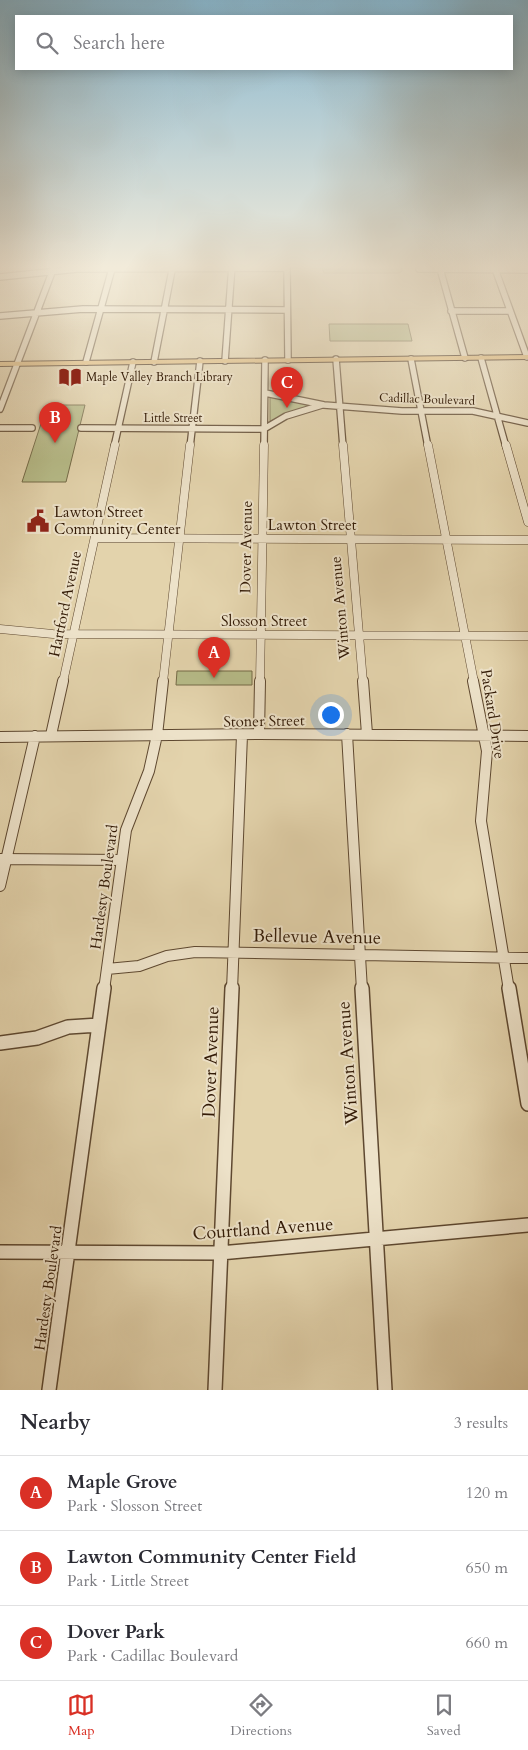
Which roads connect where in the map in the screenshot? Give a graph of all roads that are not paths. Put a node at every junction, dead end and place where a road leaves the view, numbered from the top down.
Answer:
1 (30, 330) edge
2 (94, 330) edge
3 (160, 330) edge
4 (227, 330) edge
5 (287, 330) edge
6 (457, 330) edge
7 (517, 330) edge
8 (528, 357) edge
9 (465, 358) junction
10 (481, 358) junction
11 (336, 359) junction
12 (411, 359) junction
13 (265, 360) junction
14 (288, 360) junction
15 (200, 361) junction
16 (225, 361) junction
17 (86, 362) junction
18 (133, 362) junction
19 (154, 362) junction
20 (18, 363) junction
21 (0, 364) edge
22 (265, 393) junction
23 (324, 405) junction
24 (339, 405) junction
25 (0, 409) edge
26 (422, 411) junction
27 (498, 415) junction
28 (528, 423) edge
29 (0, 428) edge
30 (32, 428) dead end
31 (81, 428) dead end
32 (118, 429) junction
33 (192, 429) junction
34 (264, 429) junction
35 (528, 522) edge
36 (95, 538) junction
37 (180, 538) junction
38 (263, 539) junction
39 (351, 539) junction
40 (447, 540) junction
41 (528, 540) edge
42 (0, 629) edge
43 (75, 634) junction
44 (169, 634) junction
45 (261, 635) junction
46 (359, 635) junction
47 (465, 636) junction
48 (528, 636) edge
49 (259, 734) junction
50 (347, 734) junction
51 (367, 734) junction
52 (51, 735) junction
53 (158, 735) junction
54 (242, 735) junction
55 (35, 736) junction
56 (485, 736) junction
57 (528, 736) edge
58 (0, 737) edge
59 (4, 859) edge
60 (122, 860) junction
61 (0, 886) edge
62 (232, 953) junction
63 (360, 956) junction
64 (504, 957) junction
65 (528, 958) edge
66 (107, 969) junction
67 (99, 1025) junction
68 (0, 1043) edge
69 (528, 1104) edge
70 (528, 1225) edge
71 (376, 1239) junction
72 (0, 1252) edge
73 (68, 1252) junction
74 (220, 1253) junction
75 (49, 1390) edge
76 (215, 1390) edge
77 (385, 1390) edge

1 - 20 street
2 - 17 street
3 - 19 street
4 - 16 street
5 - 14 street
6 - 9 street
7 - 8 street
8 - 10 main road
9 - 10 main road
9 - 12 main road
10 - 27 street
11 - 12 main road
11 - 14 main road
11 - 24 street, Winton Avenue
12 - 26 street, Packard Drive
13 - 14 main road
13 - 16 main road
13 - 22 street, Dover Avenue
15 - 16 main road
15 - 19 main road
15 - 33 street, Hardesty Boulevard
17 - 18 main road
17 - 20 main road
18 - 19 main road
18 - 32 street, Hartford Avenue
20 - 21 main road
20 - 25 street
22 - 23 street, Cadillac Boulevard
22 - 34 street, Dover Avenue
23 - 24 street, Cadillac Boulevard
23 - 34 street, Cadillac Boulevard
24 - 26 street, Cadillac Boulevard
24 - 39 street, Winton Avenue
26 - 27 street, Cadillac Boulevard
26 - 40 street, Packard Drive
27 - 28 street, Cadillac Boulevard
27 - 35 street
29 - 30 street
31 - 32 street, Little Street
32 - 33 street, Little Street
32 - 36 street, Hartford Avenue
33 - 34 street, Little Street
33 - 37 street, Hardesty Boulevard
34 - 38 street, Dover Avenue
36 - 37 street, Lawton Street
36 - 43 street, Hartford Avenue
37 - 38 street, Lawton Street
37 - 44 street, Hardesty Boulevard
38 - 39 street, Lawton Street
38 - 45 street, Dover Avenue
39 - 40 street, Lawton Street
39 - 46 street, Winton Avenue
40 - 41 street, Lawton Street
40 - 47 street, Packard Drive
42 - 43 street, Slosson Street
43 - 44 street, Slosson Street
43 - 52 street, Hartford Avenue
44 - 45 street, Slosson Street
44 - 53 street, Hardesty Boulevard
45 - 46 street, Slosson Street
45 - 49 street, Dover Avenue
46 - 47 street, Slosson Street
46 - 51 street, Winton Avenue
47 - 48 street, Slosson Street
47 - 56 street, Packard Drive
49 - 50 street, Stoner Street
49 - 54 street, Stoner Street
50 - 51 street, Stoner Street
50 - 63 street, Winton Avenue
51 - 56 street, Stoner Street
52 - 53 street, Stoner Street
52 - 55 street, Stoner Street
53 - 54 street, Stoner Street
53 - 60 street, Hardesty Boulevard
54 - 62 street, Dover Avenue
55 - 58 street, Stoner Street
55 - 59 street
56 - 57 street, Stoner Street
56 - 64 street, Packard Drive
59 - 60 street
59 - 61 street
60 - 66 street, Hardesty Boulevard
62 - 63 street, Bellevue Avenue
62 - 66 street, Bellevue Avenue
62 - 74 street, Dover Avenue
63 - 64 street, Bellevue Avenue
63 - 71 street, Winton Avenue
64 - 65 street, Bellevue Avenue
64 - 69 street, Packard Drive
66 - 67 street, Hardesty Boulevard
67 - 68 street
67 - 73 street, Hardesty Boulevard
70 - 71 street, Courtland Avenue
71 - 74 street, Courtland Avenue
71 - 77 street, Winton Avenue
72 - 73 street, Courtland Avenue
73 - 74 street, Courtland Avenue
73 - 75 street, Hardesty Boulevard
74 - 76 street, Dover Avenue

